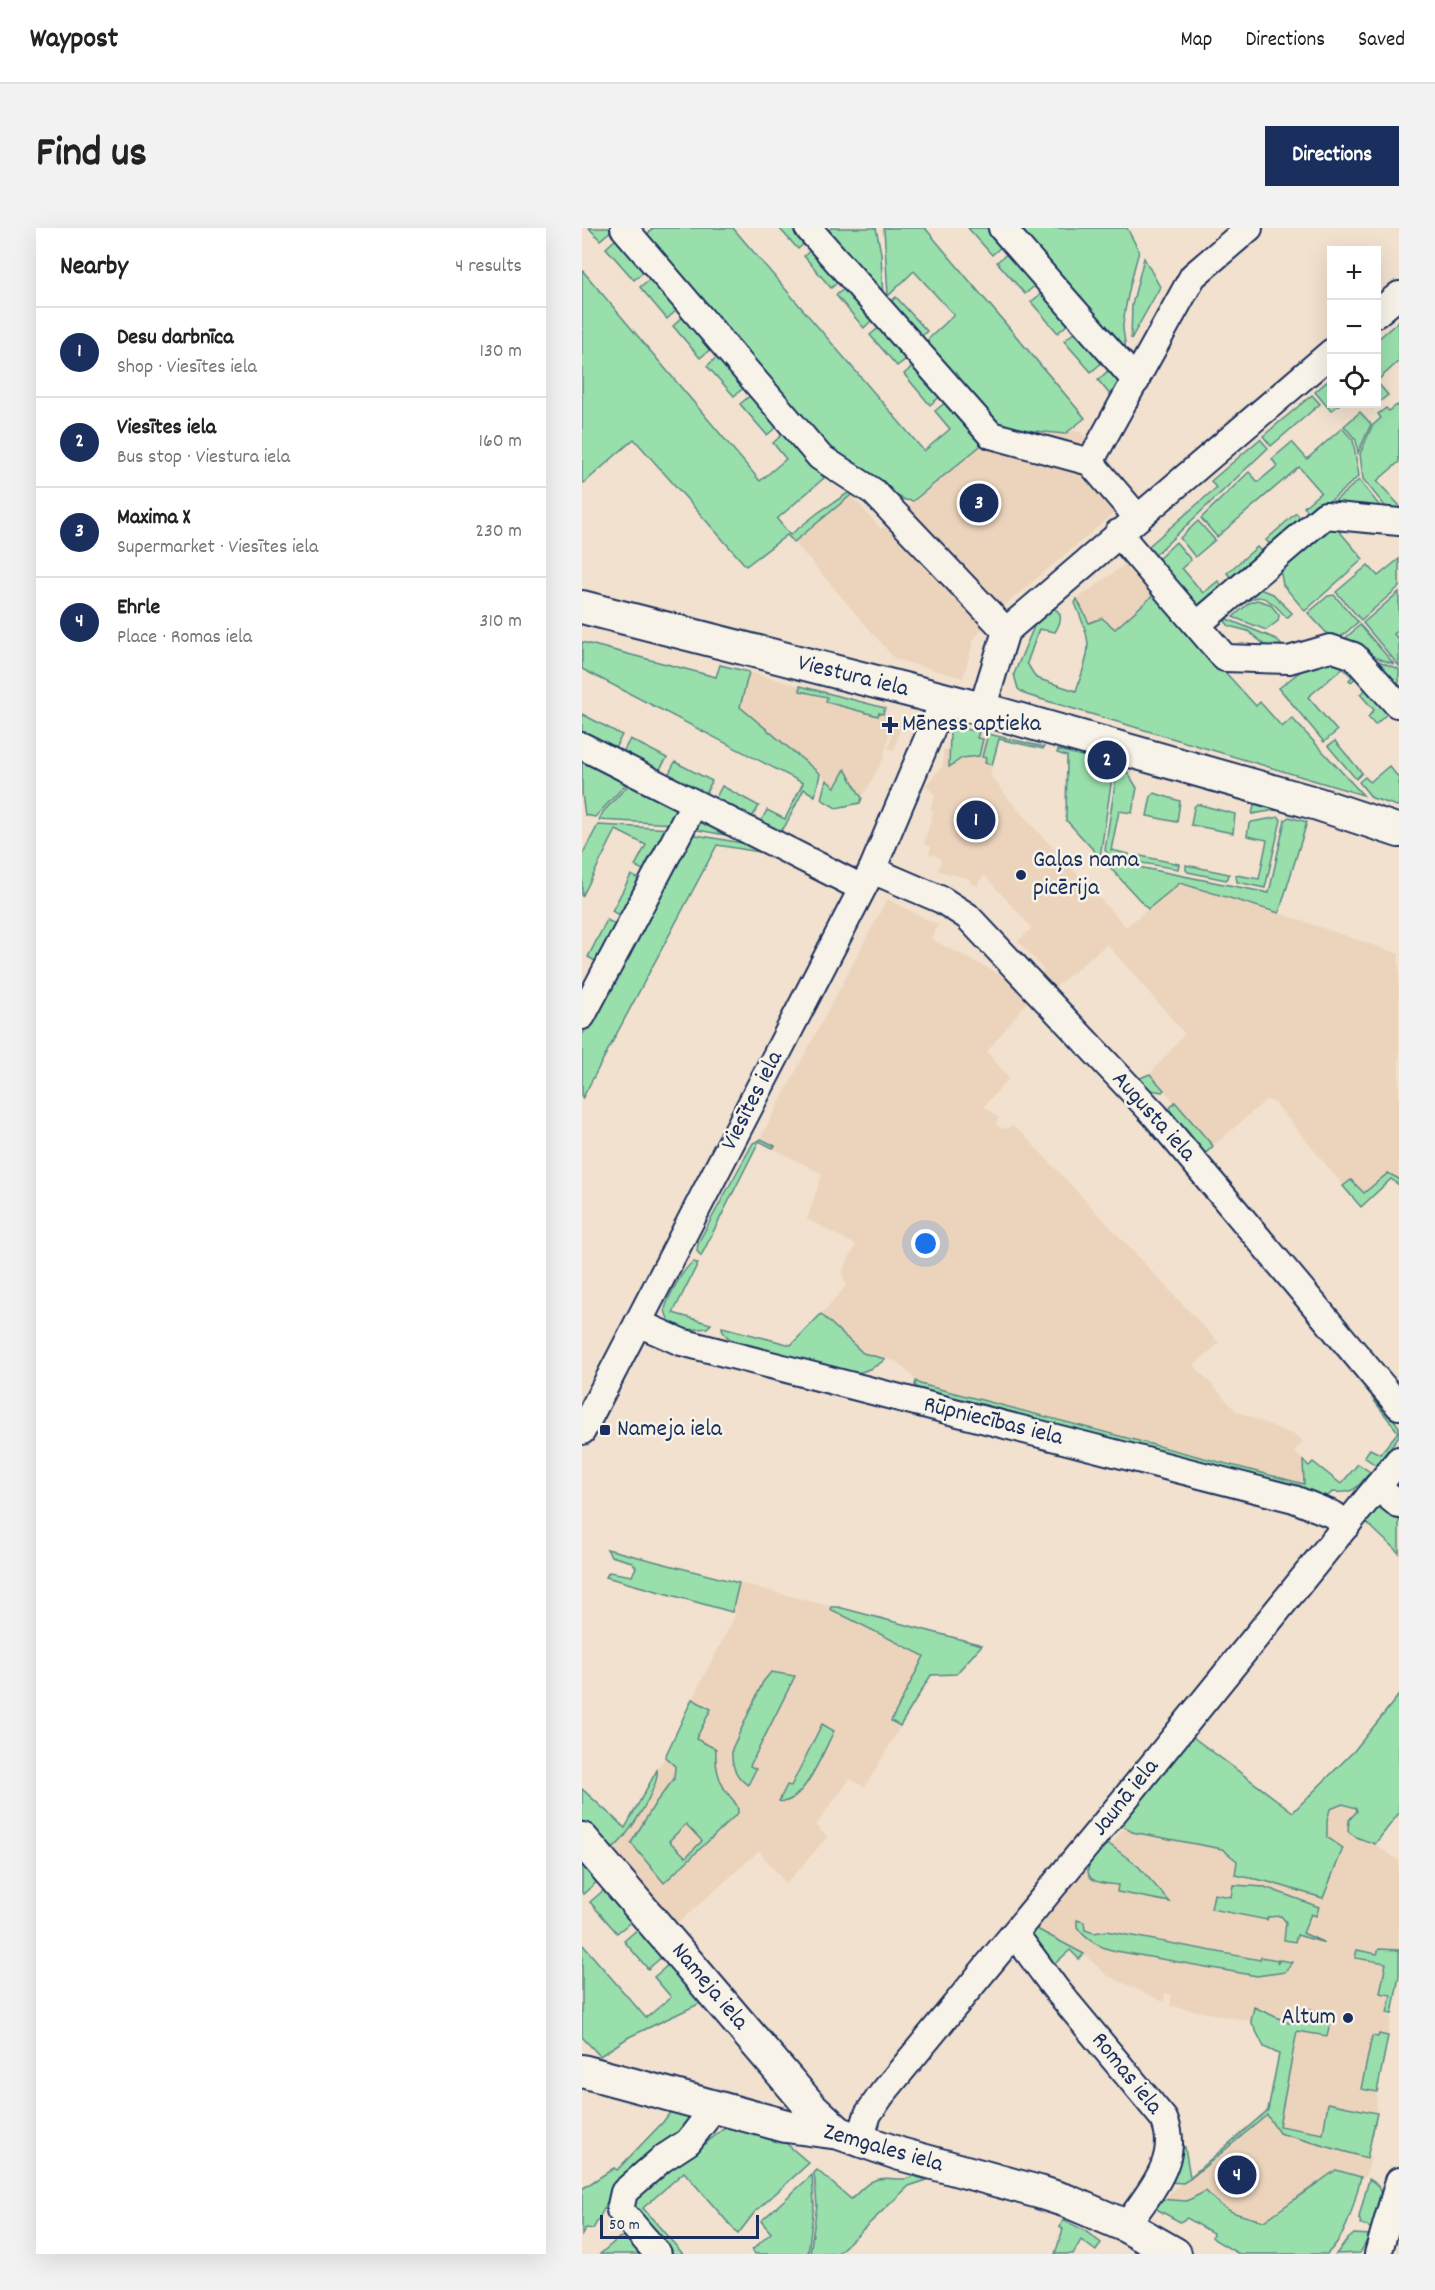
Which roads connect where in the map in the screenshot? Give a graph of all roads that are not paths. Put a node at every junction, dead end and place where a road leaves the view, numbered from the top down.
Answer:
1 (624, 228) edge
2 (808, 228) edge
3 (1002, 228) edge
4 (1249, 228) edge
5 (1399, 295) edge
6 (1381, 311) edge
7 (1330, 354) edge
8 (1136, 381) junction
9 (1090, 462) junction
10 (1399, 522) edge
11 (1127, 525) junction
12 (582, 607) edge
13 (1197, 625) junction
14 (1006, 631) junction
15 (944, 700) junction
16 (1399, 702) edge
17 (982, 710) junction
18 (582, 746) edge
19 (694, 804) junction
20 (1399, 831) edge
21 (867, 879) junction
22 (582, 1016) edge
23 (638, 1323) junction
24 (1399, 1406) edge
25 (582, 1431) edge
26 (1399, 1460) edge
27 (1377, 1487) junction
28 (1399, 1505) edge
29 (1347, 1525) junction
30 (582, 1839) edge
31 (1015, 1934) junction
32 (582, 2071) edge
33 (710, 2106) junction
34 (849, 2137) junction
35 (1399, 2181) edge
36 (1126, 2226) junction
37 (657, 2254) edge
38 (1175, 2254) edge
39 (1378, 2254) edge

1 - 14 street
2 - 9 street
3 - 8 street
4 - 8 street
5 - 6 street
7 - 11 street
8 - 9 street
9 - 11 street
10 - 13 street
11 - 13 street
11 - 14 street
12 - 15 street, Viestura iela
13 - 16 street
14 - 17 street
15 - 17 street, Viestura iela
15 - 21 street, Viesītes iela
17 - 20 street, Viestura iela
18 - 19 street, Augusta iela
19 - 21 street, Augusta iela
19 - 22 street
21 - 23 street, Viesītes iela
21 - 24 street, Augusta iela
23 - 25 street, Viesītes iela
23 - 29 street, Rūpniecības iela
26 - 27 street, Jaunā iela
27 - 28 street
27 - 29 street, Jaunā iela
29 - 31 street, Jaunā iela
30 - 34 street, Nameja iela
31 - 34 street, Jaunā iela
31 - 36 street, Romas iela
32 - 33 street, Zemgales iela
33 - 34 street, Zemgales iela
33 - 37 street
34 - 36 street, Zemgales iela
35 - 39 street
36 - 38 street, Zemgales iela

